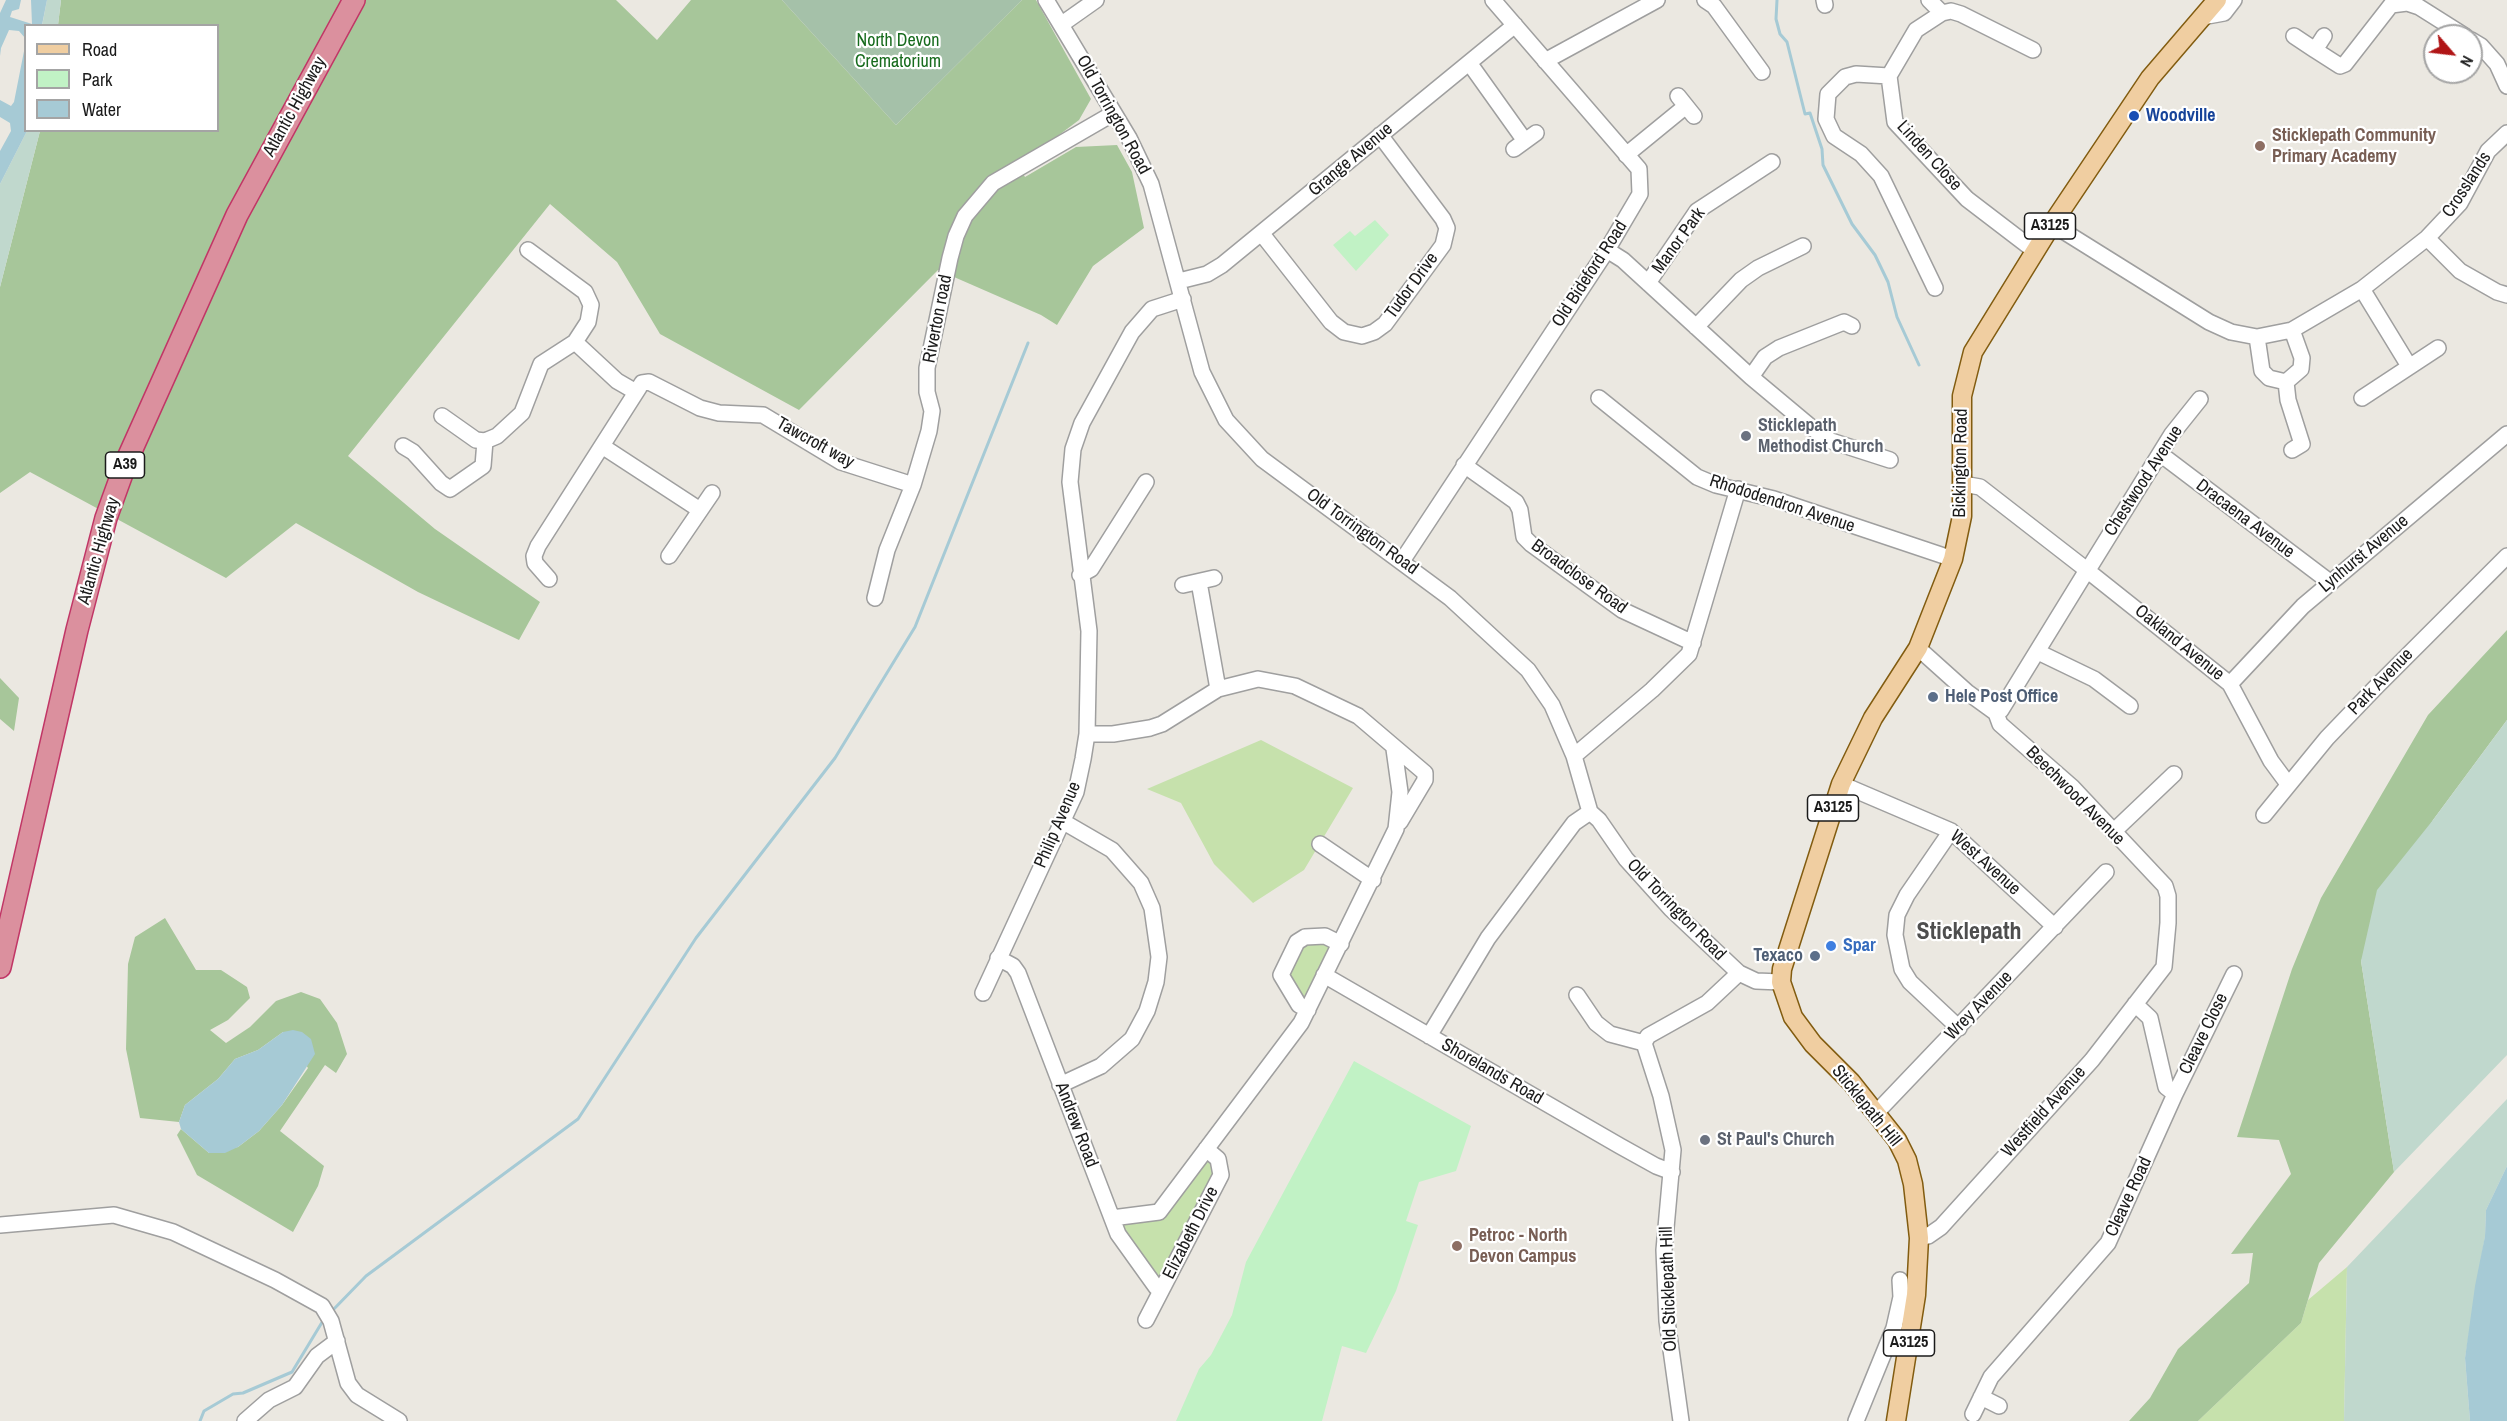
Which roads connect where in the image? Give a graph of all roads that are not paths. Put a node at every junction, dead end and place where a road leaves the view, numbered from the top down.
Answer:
1 (354, 0) edge
2 (1046, 0) edge
3 (1096, 0) edge
4 (1493, 0) edge
5 (1657, 0) edge
6 (1929, 0) edge
7 (2217, 0) edge
8 (2234, 0) edge
9 (1711, 2) edge
10 (1942, 13) junction
11 (2202, 17) junction
12 (1062, 24) junction
13 (2446, 24) edge
14 (1515, 25) junction
15 (2295, 36) dead end
16 (2324, 36) dead end
17 (2483, 48) edge
18 (2033, 50) dead end
19 (2315, 50) junction
20 (1545, 61) junction
21 (1470, 64) junction
22 (1761, 72) dead end
23 (1889, 76) junction
24 (2507, 86) edge
25 (1686, 106) dead end
26 (1114, 113) junction
27 (2507, 133) edge
28 (1380, 135) junction
29 (1525, 141) dead end
30 (1626, 155) junction
31 (1772, 162) dead end
32 (2052, 224) junction
33 (1262, 234) junction
34 (2427, 238) junction
35 (1806, 244) dead end
36 (528, 250) dead end
37 (1607, 250) junction
38 (2035, 251) junction
39 (1179, 281) junction
40 (1648, 283) junction
41 (1927, 283) dead end
42 (2362, 289) junction
43 (2507, 295) edge
44 (1183, 299) junction
45 (1848, 320) dead end
46 (1696, 327) junction
47 (2292, 330) junction
48 (2257, 337) junction
49 (575, 342) junction
50 (2438, 348) dead end
51 (2409, 366) junction
52 (1751, 377) junction
53 (2286, 382) junction
54 (636, 392) junction
55 (1599, 398) dead end
56 (2362, 398) dead end
57 (2200, 399) dead end
58 (442, 416) dead end
59 (2507, 434) edge
60 (485, 441) junction
61 (404, 446) dead end
62 (602, 446) junction
63 (2292, 450) dead end
64 (1884, 453) dead end
65 (2159, 457) junction
66 (1464, 465) junction
67 (1146, 482) dead end
68 (1963, 484) junction
69 (913, 485) junction
70 (1738, 489) junction
71 (712, 493) dead end
72 (700, 510) junction
73 (669, 556) dead end
74 (2507, 556) edge
75 (1953, 559) junction
76 (1402, 561) junction
77 (2088, 570) junction
78 (1080, 575) junction
79 (549, 579) dead end
80 (2331, 583) junction
81 (1183, 585) dead end
82 (875, 598) dead end
83 (1693, 643) junction
84 (1918, 648) junction
85 (2038, 652) junction
86 (2230, 684) junction
87 (1218, 689) junction
88 (2130, 706) dead end
89 (1998, 718) junction
90 (1087, 734) junction
91 (1394, 749) junction
92 (1574, 756) junction
93 (2174, 774) dead end
94 (1841, 784) junction
95 (2288, 784) junction
96 (1590, 812) junction
97 (2264, 815) dead end
98 (1062, 821) junction
99 (1396, 829) junction
100 (1951, 831) junction
101 (2113, 832) junction
102 (1320, 844) dead end
103 (2106, 872) dead end
104 (1372, 880) junction
105 (2055, 927) junction
106 (1341, 944) junction
107 (998, 957) junction
108 (0, 967) edge
109 (1739, 973) junction
110 (2159, 974) joint
111 (2234, 974) dead end
112 (1324, 975) junction
113 (1781, 982) junction
114 (982, 993) dead end
115 (1577, 994) dead end
116 (2135, 1004) junction
117 (1308, 1010) junction
118 (1959, 1028) junction
119 (1430, 1036) junction
120 (1644, 1043) junction
121 (1060, 1084) junction
122 (2175, 1094) junction
123 (1876, 1113) junction
124 (1206, 1149) junction
125 (1672, 1172) junction
126 (1112, 1218) junction
127 (0, 1225) edge
128 (1918, 1238) junction
129 (1900, 1280) dead end
130 (1161, 1290) junction
131 (1146, 1320) dead end
132 (337, 1341) junction
133 (1981, 1397) junction
134 (1999, 1406) dead end
135 (1973, 1414) dead end
136 (245, 1421) edge
137 (399, 1421) edge
138 (1681, 1421) edge
139 (1856, 1421) edge
140 (1896, 1421) edge

1 - 108 highway, Atlantic Highway / A39
2 - 12 street, Old Torrington Road
3 - 12 street
4 - 14 street, Old Bideford Road
5 - 20 street
6 - 10 street
7 - 11 main road, Bickington Road / A3125
8 - 11 street, Bickington Road
9 - 22 street
10 - 18 street
10 - 23 street
11 - 32 main road, Bickington Road / A3125
12 - 26 street, Old Torrington Road
13 - 19 street
14 - 20 street, Old Bideford Road
14 - 21 street, Grange Avenue
15 - 19 street
16 - 19 street
17 - 24 street
20 - 30 street, Old Bideford Road
21 - 28 street, Grange Avenue
21 - 29 street
23 - 38 street, Linden Close
23 - 41 street
25 - 30 street
26 - 39 street, Old Torrington Road
26 - 69 street, Riverton road
27 - 34 street, Crosslands
28 - 33 street, Grange Avenue
28 - 33 street, Tudor Drive
30 - 37 street, Old Bideford Road
31 - 40 street, Manor Park
32 - 38 main road, Bickington Road / A3125
32 - 48 street
33 - 39 street, Grange Avenue
34 - 42 street
34 - 43 street
35 - 46 street
36 - 49 street
37 - 40 street, Manor Park
37 - 66 street, Old Bideford Road
38 - 68 main road, Bickington Road / A3125
39 - 44 street, Old Torrington Road
40 - 46 street, Manor Park
42 - 47 street
42 - 51 street
44 - 76 street, Old Torrington Road
44 - 78 street, Philip Avenue
45 - 52 street
46 - 52 street, Manor Park
47 - 48 street
47 - 53 street
48 - 53 street
49 - 54 street
49 - 60 street
50 - 51 street
51 - 56 street
52 - 64 street, Manor Park
53 - 63 street
54 - 62 street
54 - 69 street, Tawcroft way
55 - 70 street, Rhododendron Avenue
57 - 65 street, Chestwood Avenue
58 - 60 street
59 - 80 street, Lynhurst Avenue
60 - 61 street
62 - 72 street
62 - 79 street
65 - 77 street, Chestwood Avenue
65 - 80 street, Dracaena Avenue
66 - 76 street, Old Bideford Road
66 - 83 street, Broadclose Road
67 - 78 street
68 - 75 main road, Bickington Road / A3125
68 - 77 street, Oakland Avenue
69 - 82 street, Riverton road
70 - 75 street, Rhododendron Avenue
70 - 83 street
71 - 72 street
72 - 73 street
74 - 95 street, Park Avenue
75 - 84 main road, Bickington Road / A3125
76 - 92 street, Old Torrington Road
77 - 85 street, Chestwood Avenue
77 - 86 street, Oakland Avenue
78 - 90 street, Philip Avenue
80 - 86 street, Lynhurst Avenue
81 - 87 street
83 - 92 street
84 - 89 street, Beechwood Avenue
84 - 94 main road, Bickington Road / A3125
85 - 88 street
85 - 89 street, Chestwood Avenue
86 - 95 street, Oakland Avenue
87 - 90 street, Elizabeth Drive
87 - 91 street, Elizabeth Drive
89 - 101 street, Beechwood Avenue
90 - 98 street, Philip Avenue
91 - 99 street, Elizabeth Drive
91 - 99 street, Elizabeth Drive
92 - 96 street, Old Torrington Road
93 - 101 street
94 - 100 street, West Avenue
94 - 113 main road, Bickington Road / A3125
95 - 97 street, Park Avenue
96 - 109 street, Old Torrington Road
96 - 119 street, Shorelands Road
98 - 107 street, Philip Avenue
98 - 121 street
99 - 104 street, Elizabeth Drive
100 - 105 street, West Avenue
100 - 118 street
101 - 110 street, Beechwood Avenue
102 - 104 street
103 - 105 street, Wrey Avenue
104 - 106 street, Elizabeth Drive
105 - 118 street, Wrey Avenue
106 - 112 street, Elizabeth Drive
106 - 117 street
107 - 114 street, Philip Avenue
107 - 121 street, Andrew Road
109 - 113 street, Old Torrington Road
109 - 120 street
110 - 116 street, Westfield Avenue
111 - 122 street, Cleave Close
112 - 117 street, Elizabeth Drive
112 - 119 street
113 - 123 main road, Sticklepath Hill / A3125
115 - 120 street
116 - 122 street
116 - 128 street, Westfield Avenue
117 - 124 street, Elizabeth Drive
118 - 123 street, Wrey Avenue
119 - 125 street, Shorelands Road
120 - 125 street, Old Sticklepath Hill
121 - 126 street, Andrew Road
122 - 133 street, Cleave Road
123 - 128 main road, Sticklepath Hill / A3125
124 - 126 street, Elizabeth Drive
124 - 130 street, Elizabeth Drive
125 - 138 street, Old Sticklepath Hill
126 - 130 street, Andrew Road
127 - 132 street
128 - 140 main road, Sticklepath Hill / A3125
129 - 139 street
130 - 131 street, Elizabeth Drive
132 - 136 street
132 - 137 street
133 - 134 street
133 - 135 street, Cleave Road

